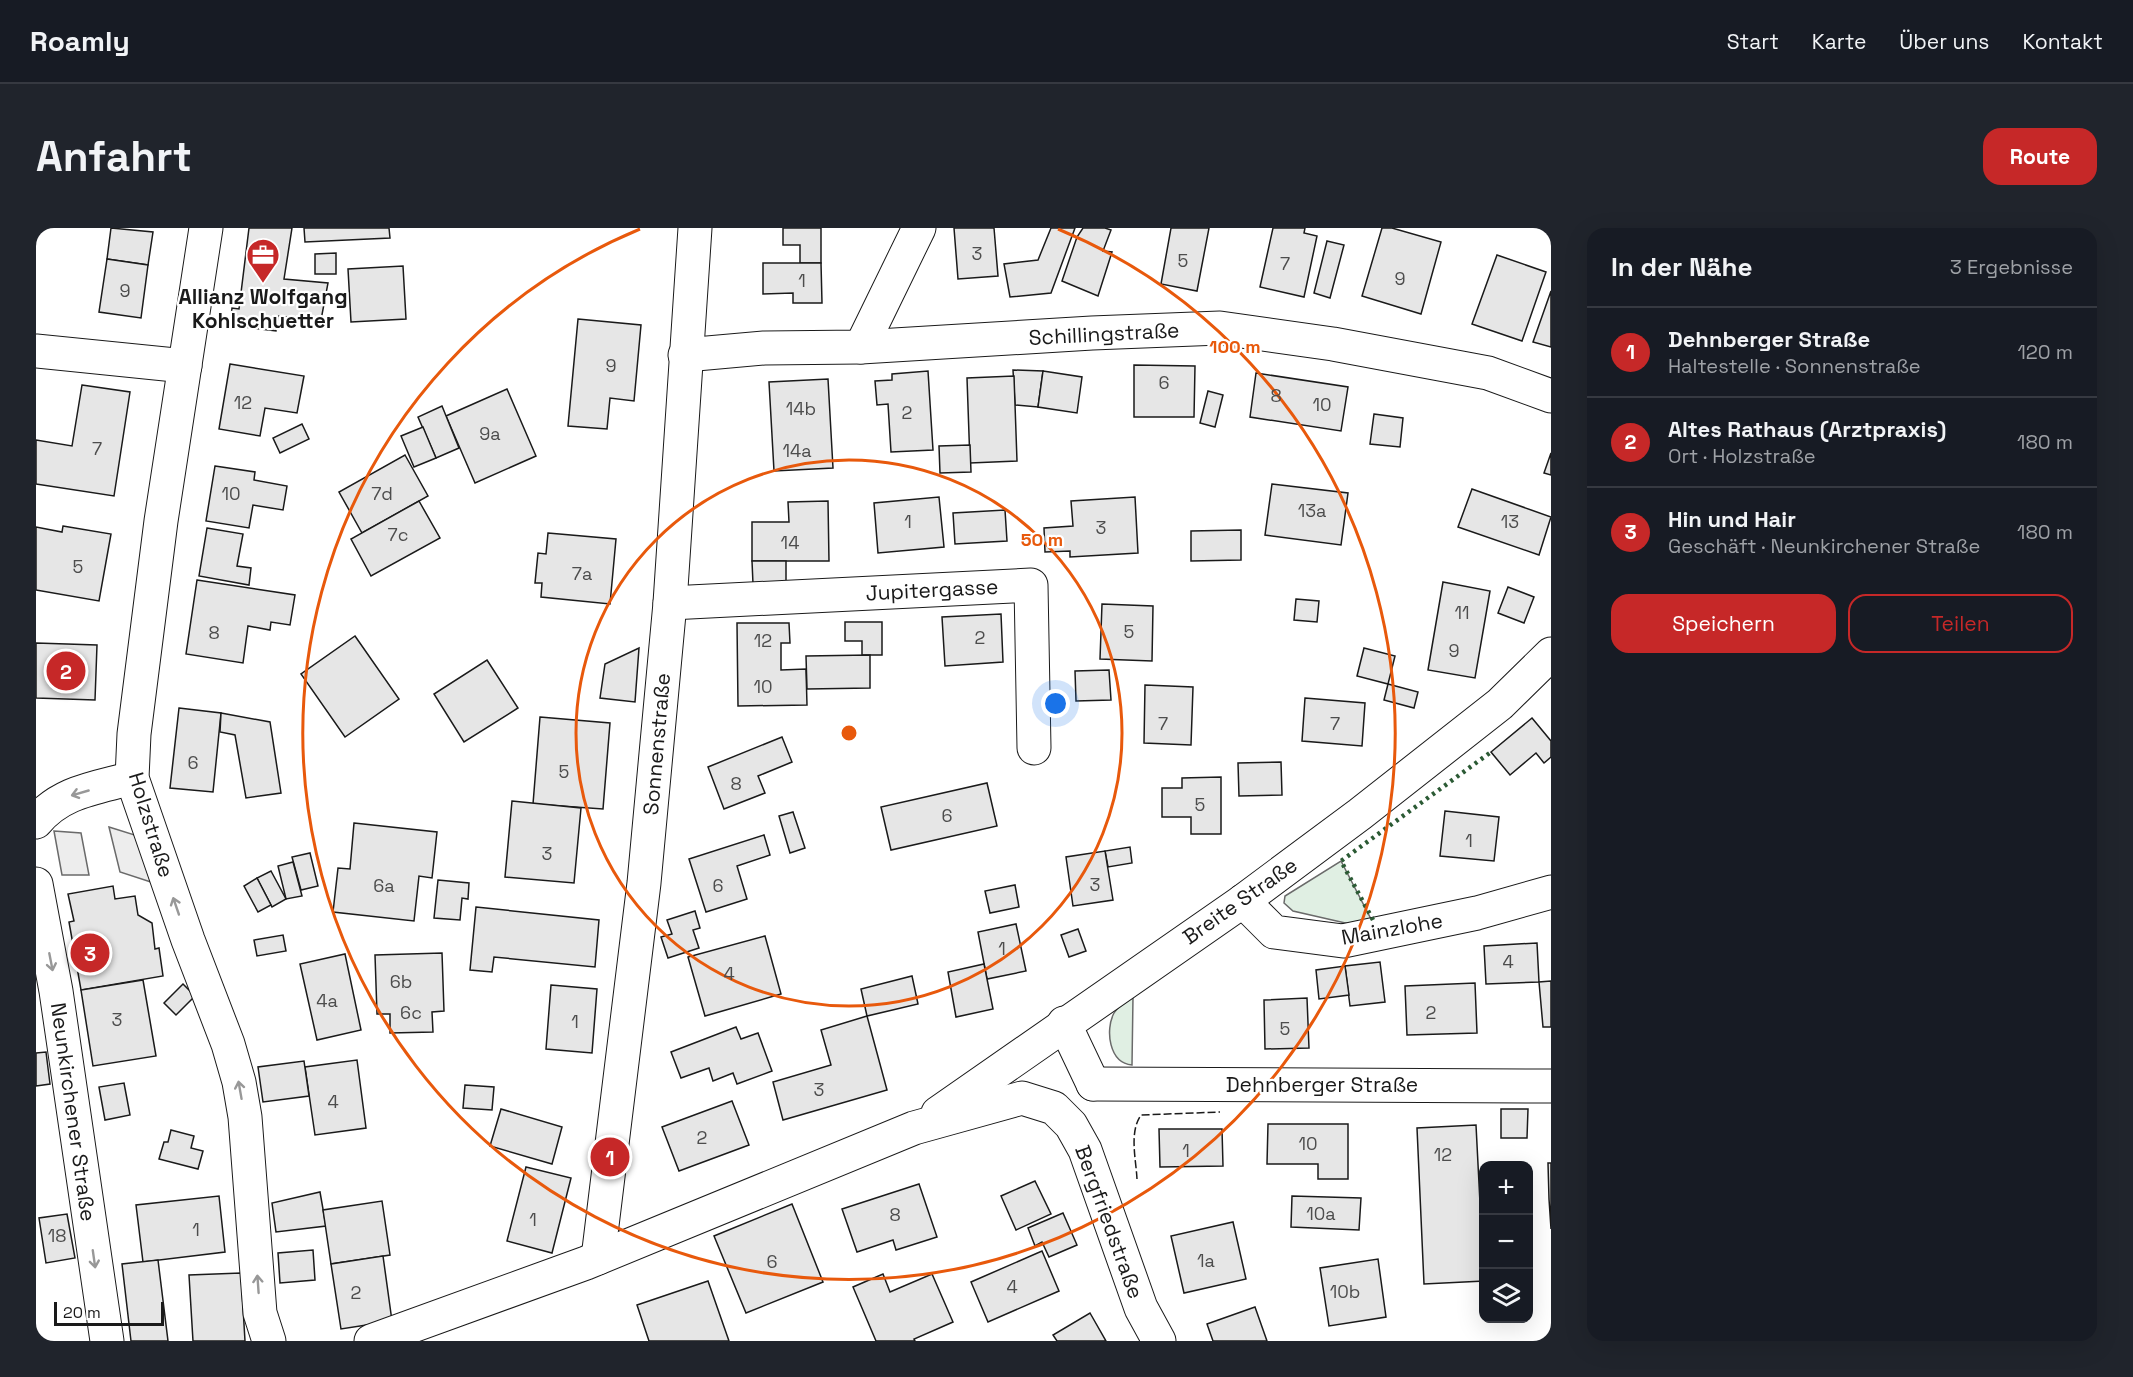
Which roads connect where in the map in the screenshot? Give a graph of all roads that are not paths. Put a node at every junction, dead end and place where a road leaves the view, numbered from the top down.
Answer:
1 (206, 228) edge
2 (695, 228) edge
3 (919, 228) edge
4 (861, 347) junction
5 (36, 351) edge
6 (685, 355) junction
7 (185, 366) junction
8 (1551, 396) edge
9 (670, 603) junction
10 (1551, 654) edge
11 (1034, 748) dead end
12 (132, 778) junction
13 (36, 822) edge
14 (36, 884) edge
15 (1551, 892) edge
16 (1243, 901) junction
17 (1064, 1023) junction
18 (1093, 1084) junction
19 (1551, 1086) edge
20 (1071, 1125) junction
21 (914, 1128) junction
22 (598, 1258) junction
23 (106, 1341) edge
24 (269, 1341) edge
25 (371, 1341) edge
26 (1159, 1341) edge

1 - 7 street, Holzstraße
2 - 6 street, Sonnenstraße
3 - 4 street
4 - 6 street, Schillingstraße
4 - 8 street, Schillingstraße
5 - 7 street
6 - 9 street, Sonnenstraße
7 - 12 street, Holzstraße
9 - 11 street, Jupitergasse
9 - 22 street, Sonnenstraße
10 - 16 street, Breite Straße
12 -> 13 street
24 -> 12 street, Holzstraße
14 -> 23 street, Neunkirchener Straße
15 - 16 street, Mainzlohe
16 - 17 street, Breite Straße
17 - 18 street
17 - 21 street, Breite Straße
18 - 19 street, Dehnberger Straße
18 - 20 street
20 - 21 street, Bergfriedstraße
20 - 26 street, Bergfriedstraße
21 - 22 street
22 - 25 street

